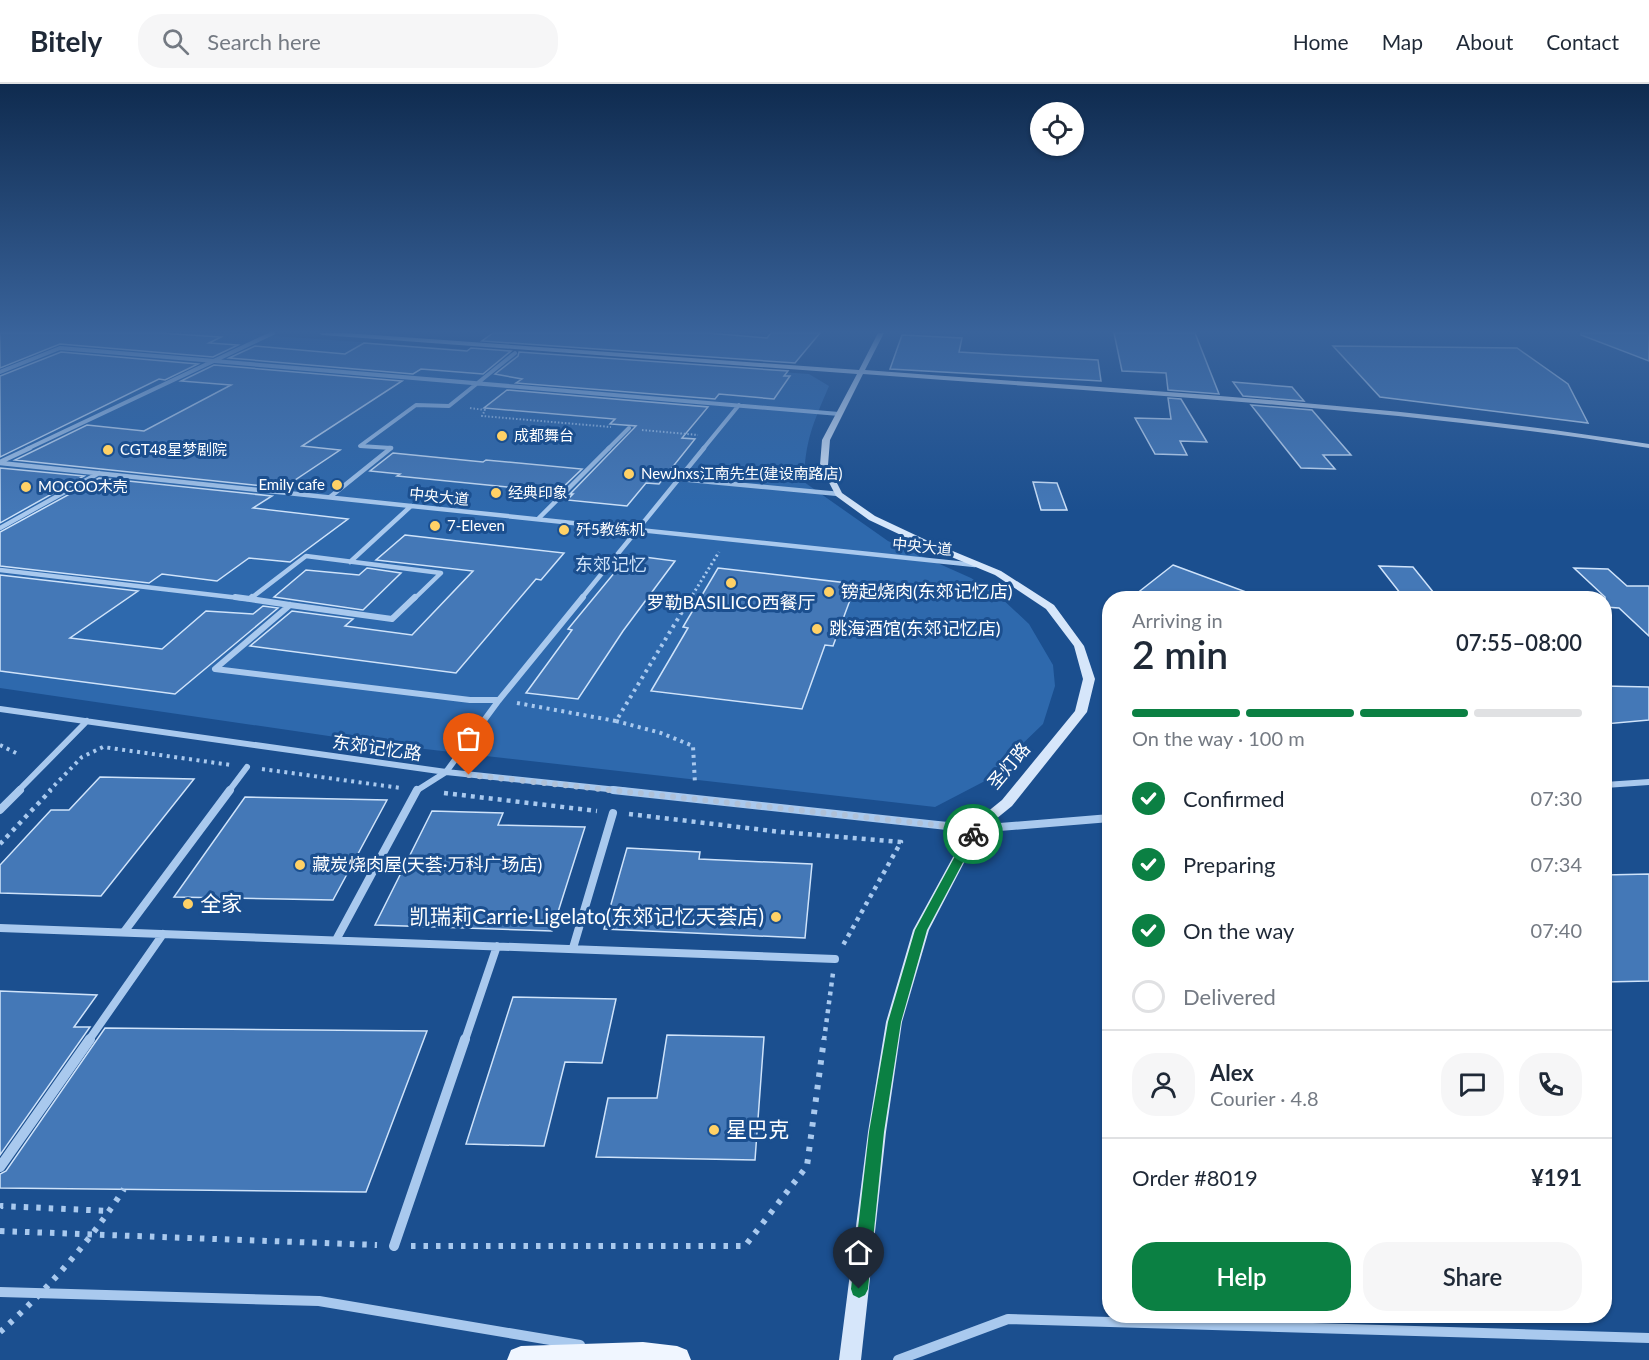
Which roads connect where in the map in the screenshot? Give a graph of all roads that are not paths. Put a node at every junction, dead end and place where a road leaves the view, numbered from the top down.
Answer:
1 (146, 393) edge
2 (465, 393) edge
3 (590, 393) edge
4 (850, 393) edge
5 (1119, 393) edge
6 (739, 405) junction
7 (839, 414) junction
8 (629, 428) road end
9 (1649, 446) edge
10 (0, 462) edge
11 (99, 473) junction
12 (679, 479) junction
13 (839, 494) junction
14 (330, 497) junction
15 (411, 506) junction
16 (538, 519) junction
17 (0, 528) edge
18 (638, 530) junction
19 (350, 562) junction
20 (982, 566) junction
21 (0, 570) edge
22 (250, 599) junction
23 (290, 605) junction
24 (499, 700) junction
25 (0, 709) edge
26 (87, 722) junction
27 (248, 767) dead end
28 (446, 772) junction
29 (1649, 782) edge
30 (1612, 785) edge
31 (0, 810) edge
32 (613, 813) dead end
33 (1102, 819) edge
34 (975, 829) junction
35 (0, 928) edge
36 (124, 932) junction
37 (163, 934) junction
38 (336, 940) junction
39 (497, 946) junction
40 (573, 948) junction
41 (835, 958) dead end
42 (0, 1167) edge
43 (394, 1246) dead end
44 (0, 1292) edge
45 (1102, 1322) edge
46 (1143, 1323) edge
47 (1649, 1338) edge
48 (643, 1356) junction
49 (521, 1360) edge
50 (677, 1360) edge
51 (850, 1360) edge
52 (898, 1360) edge

1 - 10 street
2 - 14 street
3 - 6 street
4 - 7 street, 圣灯路
5 - 9 street
6 - 7 street
6 - 12 street
7 - 13 street, 圣灯路
8 - 16 street
10 - 11 street, 中央大道
11 - 14 street, 中央大道
11 - 17 street
12 - 13 street
12 - 18 street
13 - 20 street, 圣灯路
14 - 15 street, 中央大道
15 - 16 street, 中央大道
15 - 19 street
16 - 18 street, 中央大道
18 - 20 street, 中央大道
18 - 24 street
19 - 22 street
19 - 23 street
20 - 34 street, 圣灯路
21 - 22 street
22 - 23 street
23 - 24 street
24 - 28 street
25 - 26 street, 东郊记忆路
26 - 28 street, 东郊记忆路
26 - 31 street
27 - 36 street
28 - 34 street, 东郊记忆路
28 - 38 street
29 - 30 street
32 - 40 street
33 - 34 street, 东郊记忆路
34 - 51 street, 圣灯路
35 - 36 street
36 - 37 street
37 - 38 street
37 - 42 street
38 - 39 street
39 - 40 street
39 - 43 street
40 - 41 street
44 - 48 street
45 - 52 street
46 - 47 street
48 - 49 main road
48 - 50 main road

